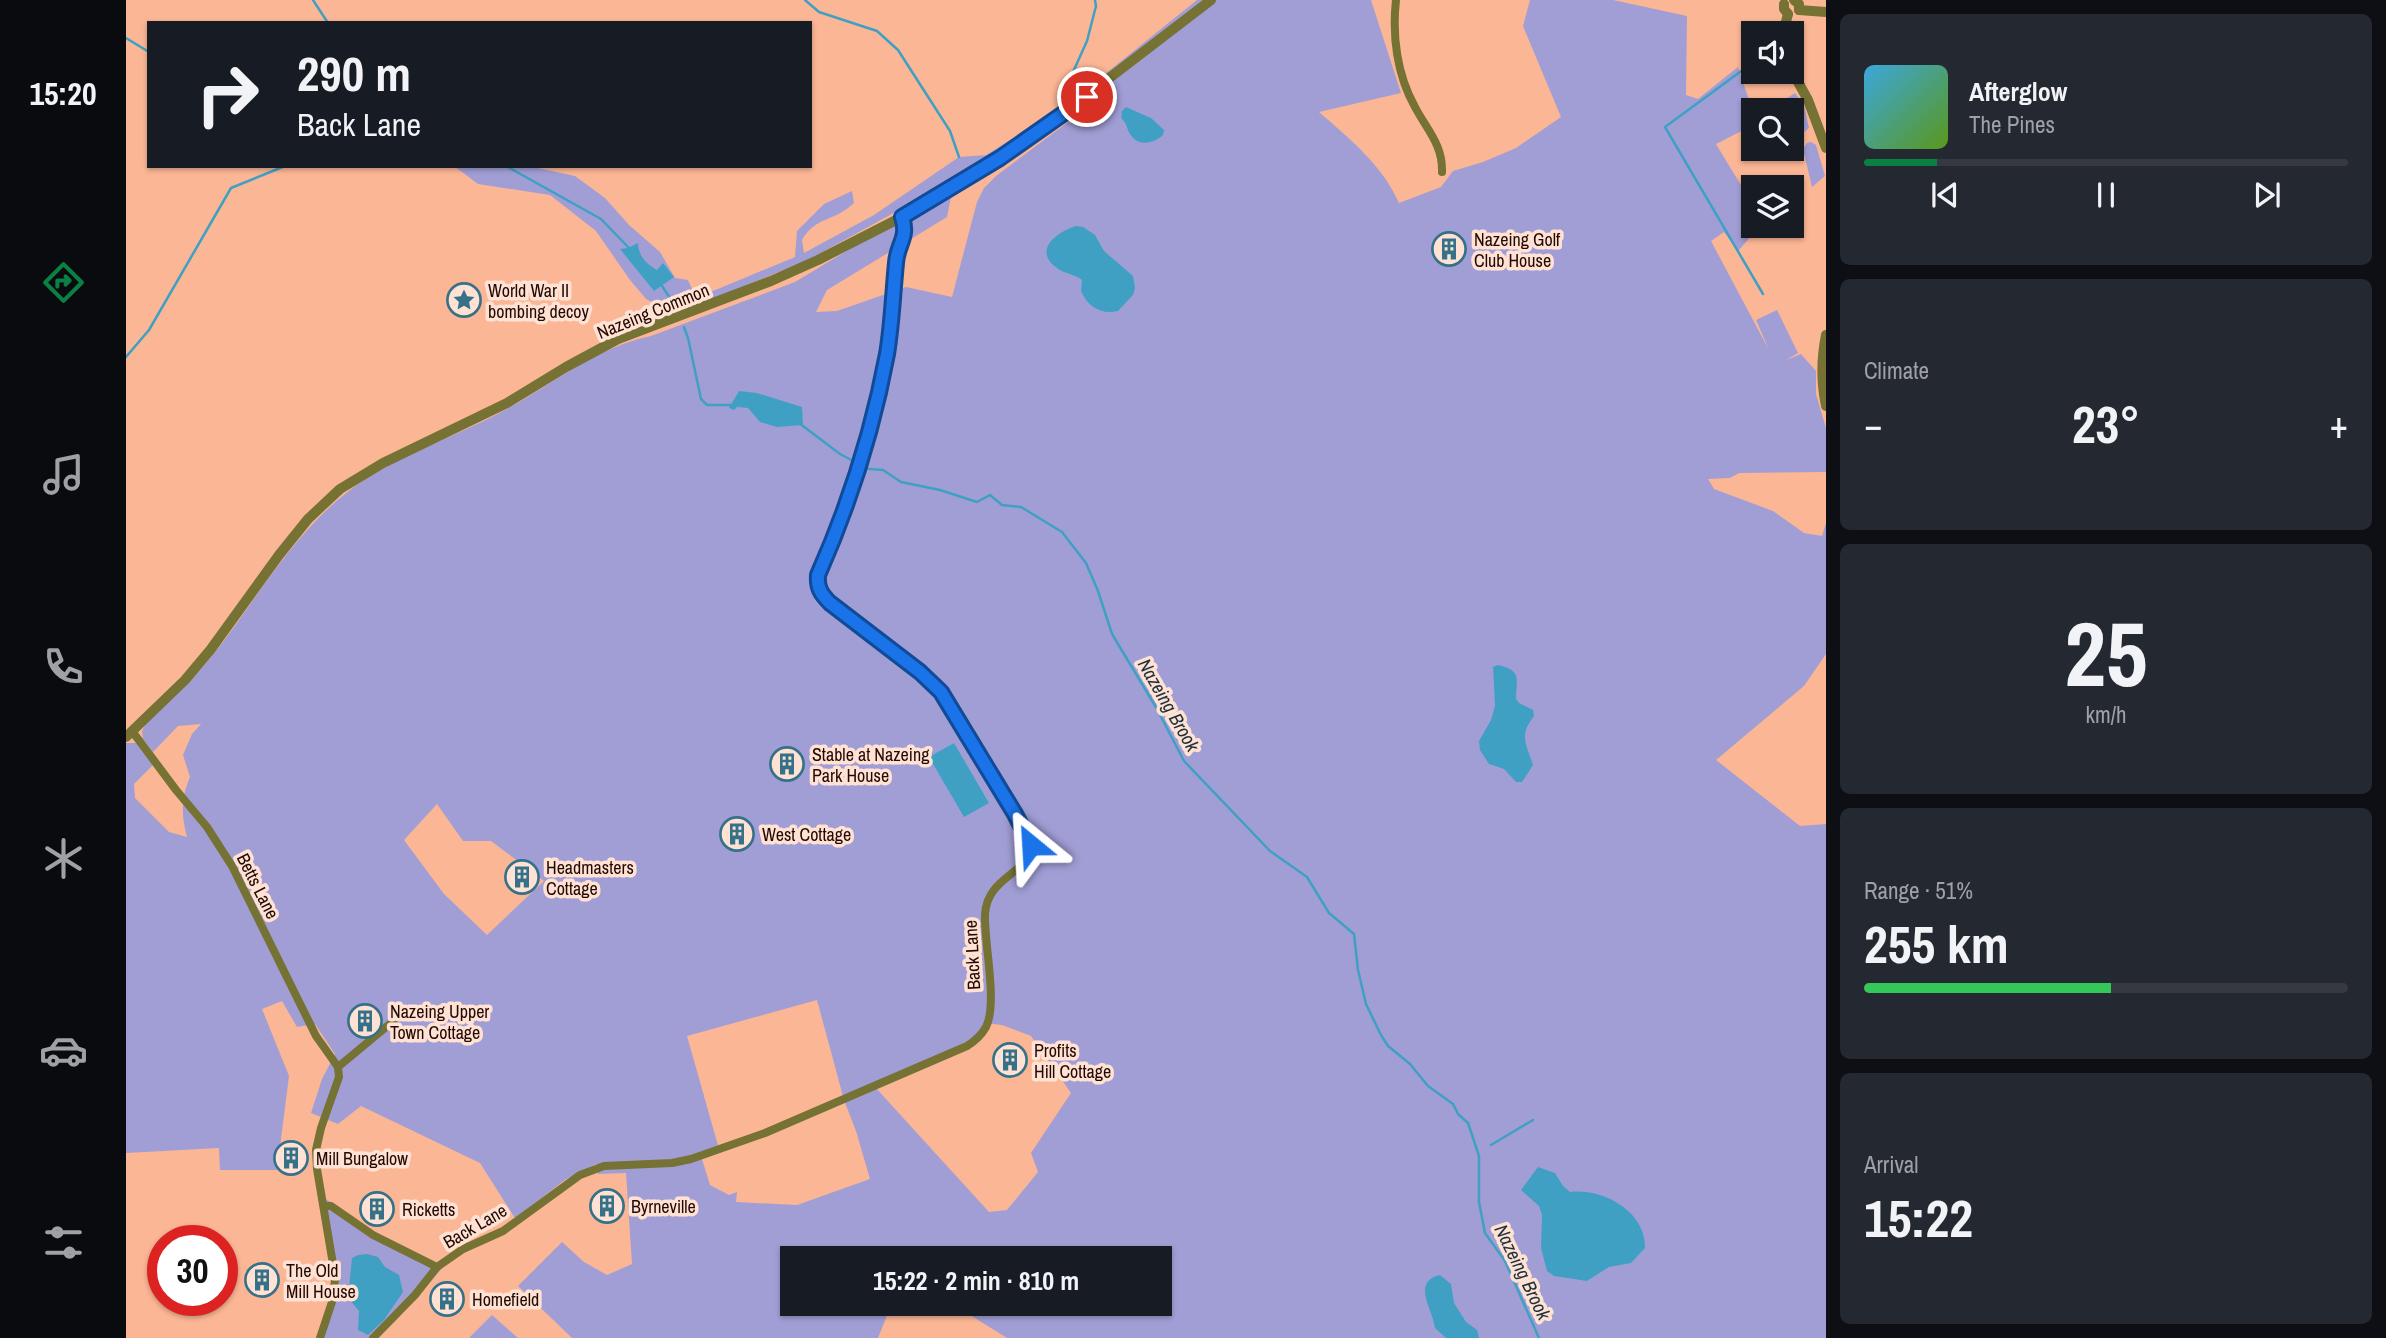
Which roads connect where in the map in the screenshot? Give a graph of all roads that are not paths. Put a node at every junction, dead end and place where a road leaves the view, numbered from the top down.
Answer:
1 (1211, 0) edge
2 (1396, 0) edge
3 (1790, 4) edge
4 (1826, 12) edge
5 (1799, 84) edge
6 (1826, 148) edge
7 (1442, 172) dead end
8 (902, 217) junction
9 (1826, 335) edge
10 (1826, 407) edge
11 (129, 734) edge
12 (397, 1018) dead end
13 (338, 1068) junction
14 (324, 1206) junction
15 (437, 1267) junction
16 (320, 1338) edge
17 (373, 1338) edge

1 - 8 street, Nazeing Common
2 - 7 street
3 - 4 street
5 - 6 street
8 - 11 street, Nazeing Common
8 - 15 street, Back Lane
9 - 10 street
11 - 13 street, Betts Lane
12 - 13 street
13 - 14 street
14 - 15 street, Back Lane
14 - 16 street
15 - 17 street, Back Lane

